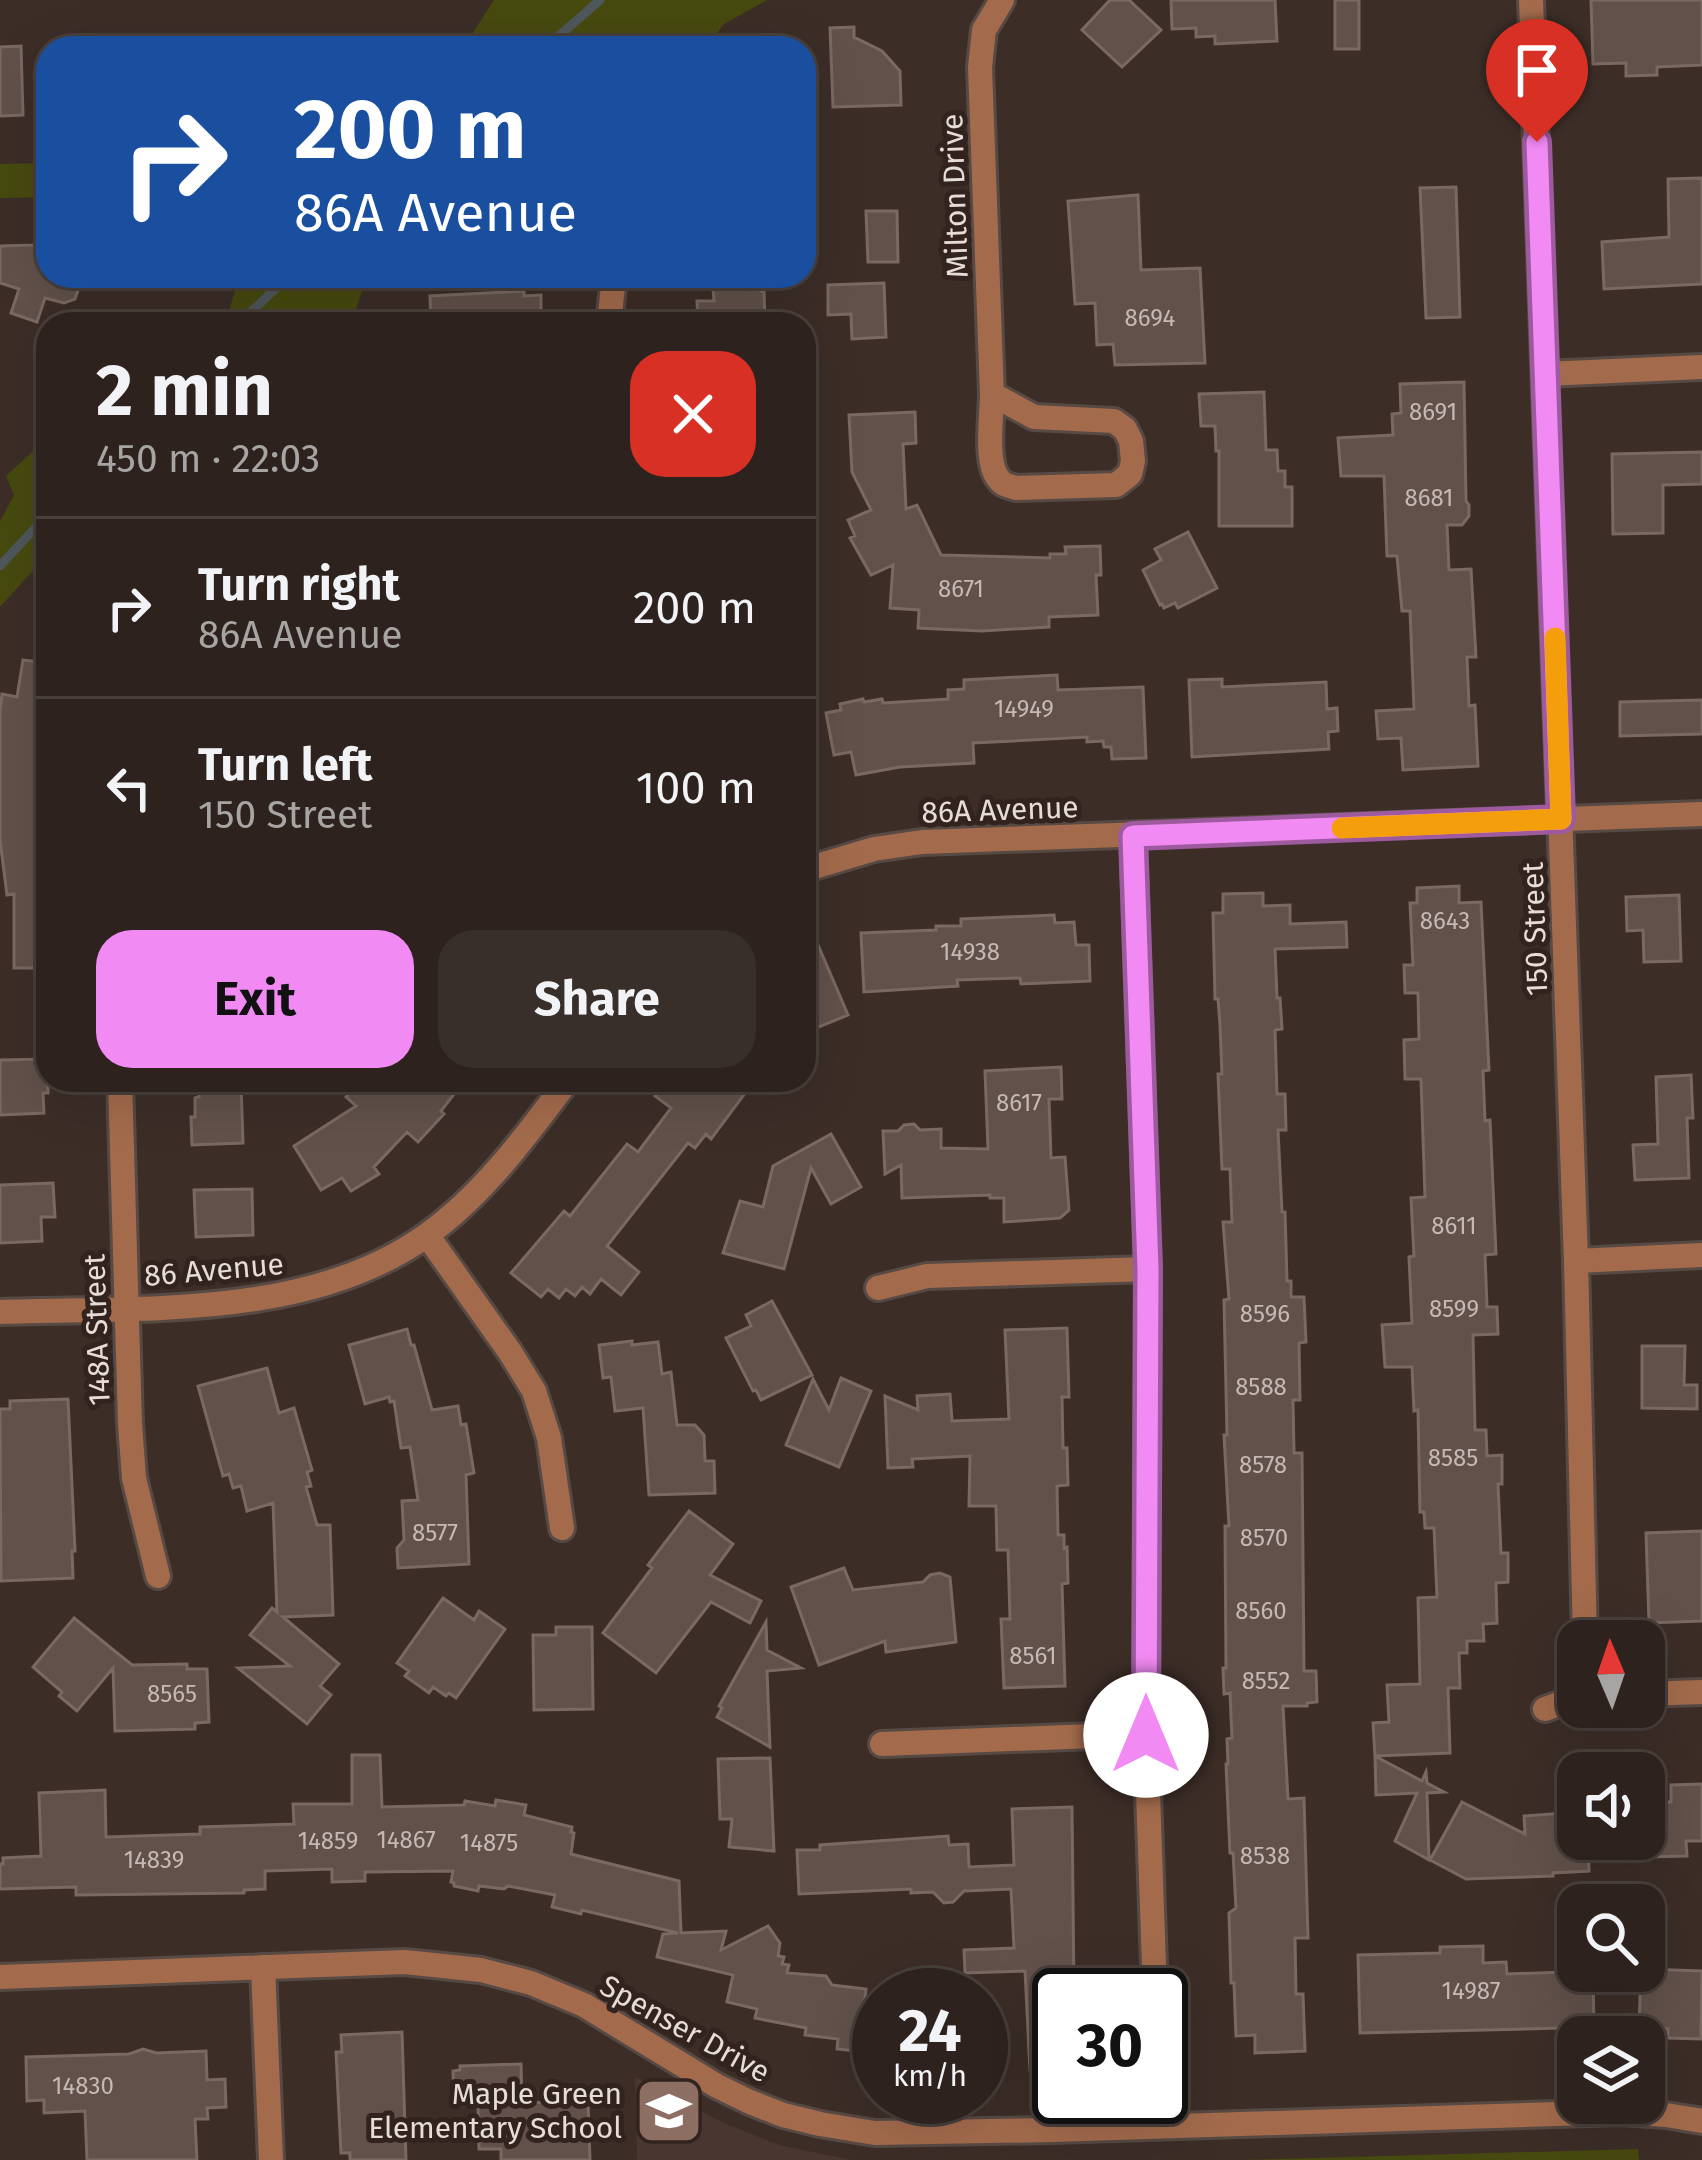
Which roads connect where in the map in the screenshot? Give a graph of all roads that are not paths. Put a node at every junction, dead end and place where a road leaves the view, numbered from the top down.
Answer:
1 (1002, 0) edge
2 (1531, 0) edge
3 (1702, 367) edge
4 (1545, 374) junction
5 (992, 394) junction
6 (1702, 814) edge
7 (1561, 819) junction
8 (1133, 836) junction
9 (816, 866) edge
10 (120, 1092) edge
11 (559, 1092) edge
12 (427, 1235) junction
13 (1702, 1256) edge
14 (1576, 1261) junction
15 (1148, 1269) junction
16 (878, 1288) dead end
17 (127, 1308) junction
18 (0, 1312) edge
19 (562, 1528) dead end
20 (158, 1576) dead end
21 (1585, 1620) edge
22 (1702, 1692) edge
23 (1665, 1693) edge
24 (1557, 1705) edge
25 (1545, 1709) dead end
26 (1146, 1735) junction
27 (882, 1744) dead end
28 (263, 1967) junction
29 (1154, 1968) edge
30 (0, 1977) edge
31 (1702, 2121) edge
32 (1159, 2127) joint
33 (271, 2160) edge

1 - 5 street, Milton Drive
2 - 4 street, 150 Street
3 - 4 street
4 - 7 street, 150 Street
5 - 5 street, Milton Drive
6 - 7 street, 86A Avenue
7 - 8 street, 86A Avenue
7 - 14 street, 150 Street
8 - 9 street, 86A Avenue
8 - 15 street
10 - 17 street, 148A Street
11 - 12 street, 86 Avenue
12 - 17 street, 86 Avenue
12 - 19 street
13 - 14 street
14 - 21 street, 150 Street
15 - 16 street
15 - 26 street
17 - 18 street, 86 Avenue
17 - 20 street, 148A Street
22 - 23 street
24 - 25 street
26 - 27 street
26 - 29 street
28 - 30 street, Spenser Drive
28 - 32 street, Spenser Drive
28 - 33 street
31 - 32 street, Spenser Drive

